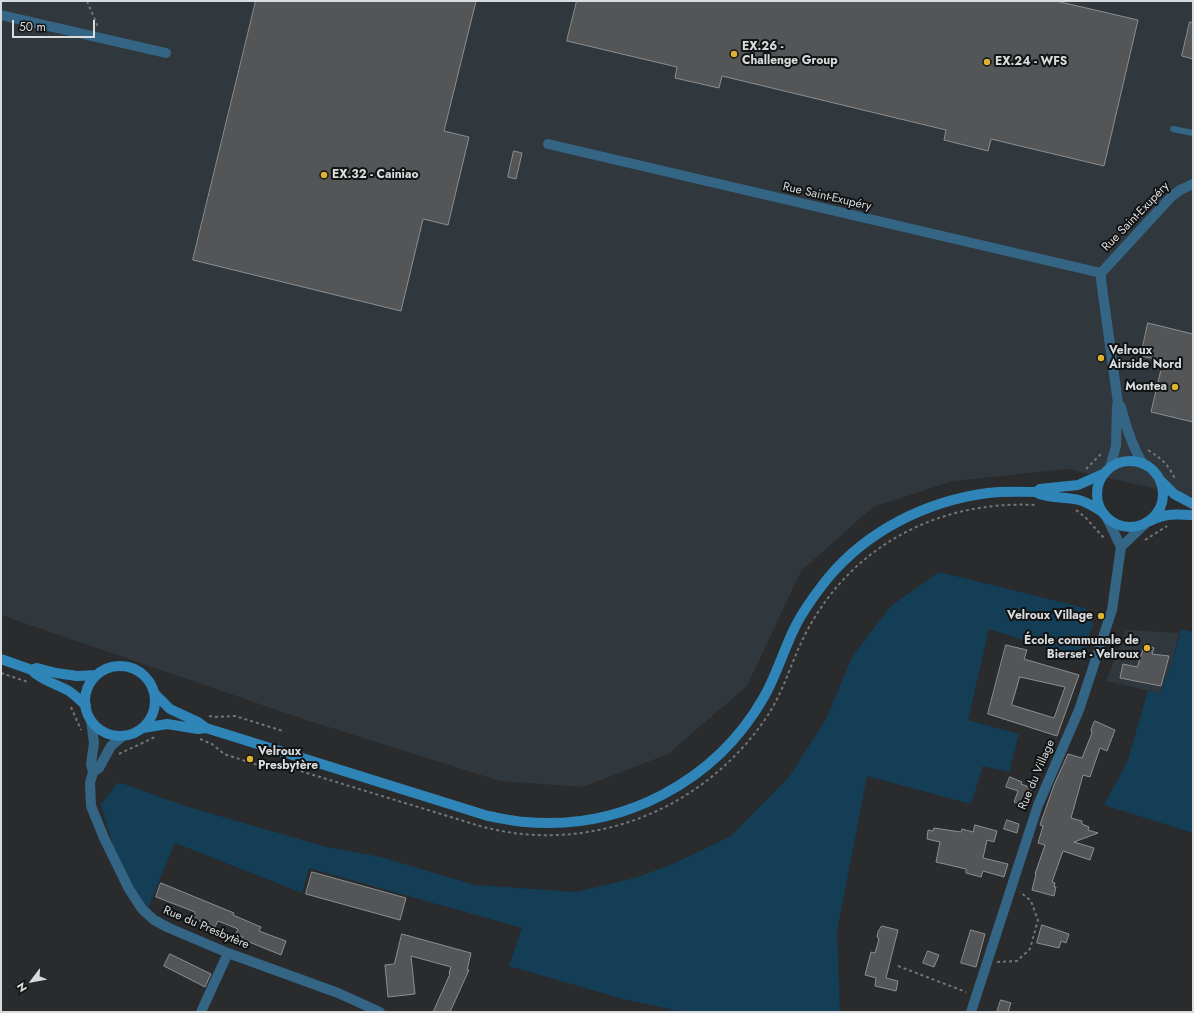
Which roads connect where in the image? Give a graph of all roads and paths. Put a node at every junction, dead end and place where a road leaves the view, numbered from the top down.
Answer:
1 (87, 1) edge
2 (1, 15) edge
3 (103, 39) junction
4 (166, 53) dead end
5 (1173, 128) dead end
6 (1193, 133) edge
7 (548, 144) dead end
8 (1193, 184) edge
9 (1101, 273) junction
10 (1118, 403) junction
11 (1143, 446) dead end
12 (1105, 448) dead end
13 (1143, 464) junction
14 (1084, 471) dead end
15 (1106, 471) junction
16 (1159, 478) junction
17 (1176, 482) dead end
18 (1036, 492) junction
19 (1193, 504) edge
20 (1042, 505) dead end
21 (1071, 509) dead end
22 (1104, 515) junction
23 (1193, 515) edge
24 (1146, 522) junction
25 (1173, 524) dead end
26 (1140, 542) dead end
27 (1107, 543) dead end
28 (1121, 547) junction
29 (1, 660) edge
30 (32, 670) junction
31 (1, 673) edge
32 (97, 676) junction
33 (34, 683) dead end
34 (154, 693) junction
35 (69, 703) dead end
36 (86, 706) junction
37 (207, 715) dead end
38 (91, 721) junction
39 (143, 728) junction
40 (206, 728) junction
41 (283, 730) dead end
42 (83, 735) dead end
43 (123, 736) junction
44 (157, 736) dead end
45 (193, 738) dead end
46 (116, 757) dead end
47 (93, 772) junction
48 (1012, 885) junction
49 (228, 953) junction
50 (988, 963) junction
51 (898, 966) dead end
52 (976, 996) junction
53 (201, 1012) edge
54 (380, 1012) edge
55 (971, 1012) edge

1 - 3 path
2 - 3 street
3 - 4 street
5 - 6 lane
7 - 9 street, Rue Saint-Exupéry
8 - 9 street, Rue Saint-Exupéry
9 - 10 street
10 - 13 street
10 - 15 street
11 - 17 path
12 - 14 path
13 - 15 street
13 - 16 street
15 - 18 street
15 - 22 street
16 - 19 street
16 - 24 street
18 - 22 street
18 - 40 street
20 - 45 path
21 - 27 path
22 - 24 street
22 - 28 street
23 - 24 street
24 - 28 street
25 - 26 path
28 - 48 street, Rue du Village
29 - 30 street
30 - 32 street
30 - 36 street
31 - 33 path
32 - 34 street
32 - 36 street
34 - 39 street
34 - 40 street
35 - 42 path
36 - 38 street
37 - 41 path
38 - 43 street
38 - 47 street, Rue du Presbytère
39 - 40 street
39 - 43 street
43 - 47 street, Rue du Presbytère
44 - 46 path
47 - 49 street, Rue du Presbytère
48 - 50 street, Rue du Village
48 - 50 path
49 - 53 street
49 - 54 street, Rue du Presbytère
50 - 52 street, Rue du Village
51 - 52 path
52 - 55 street, Rue du Village

